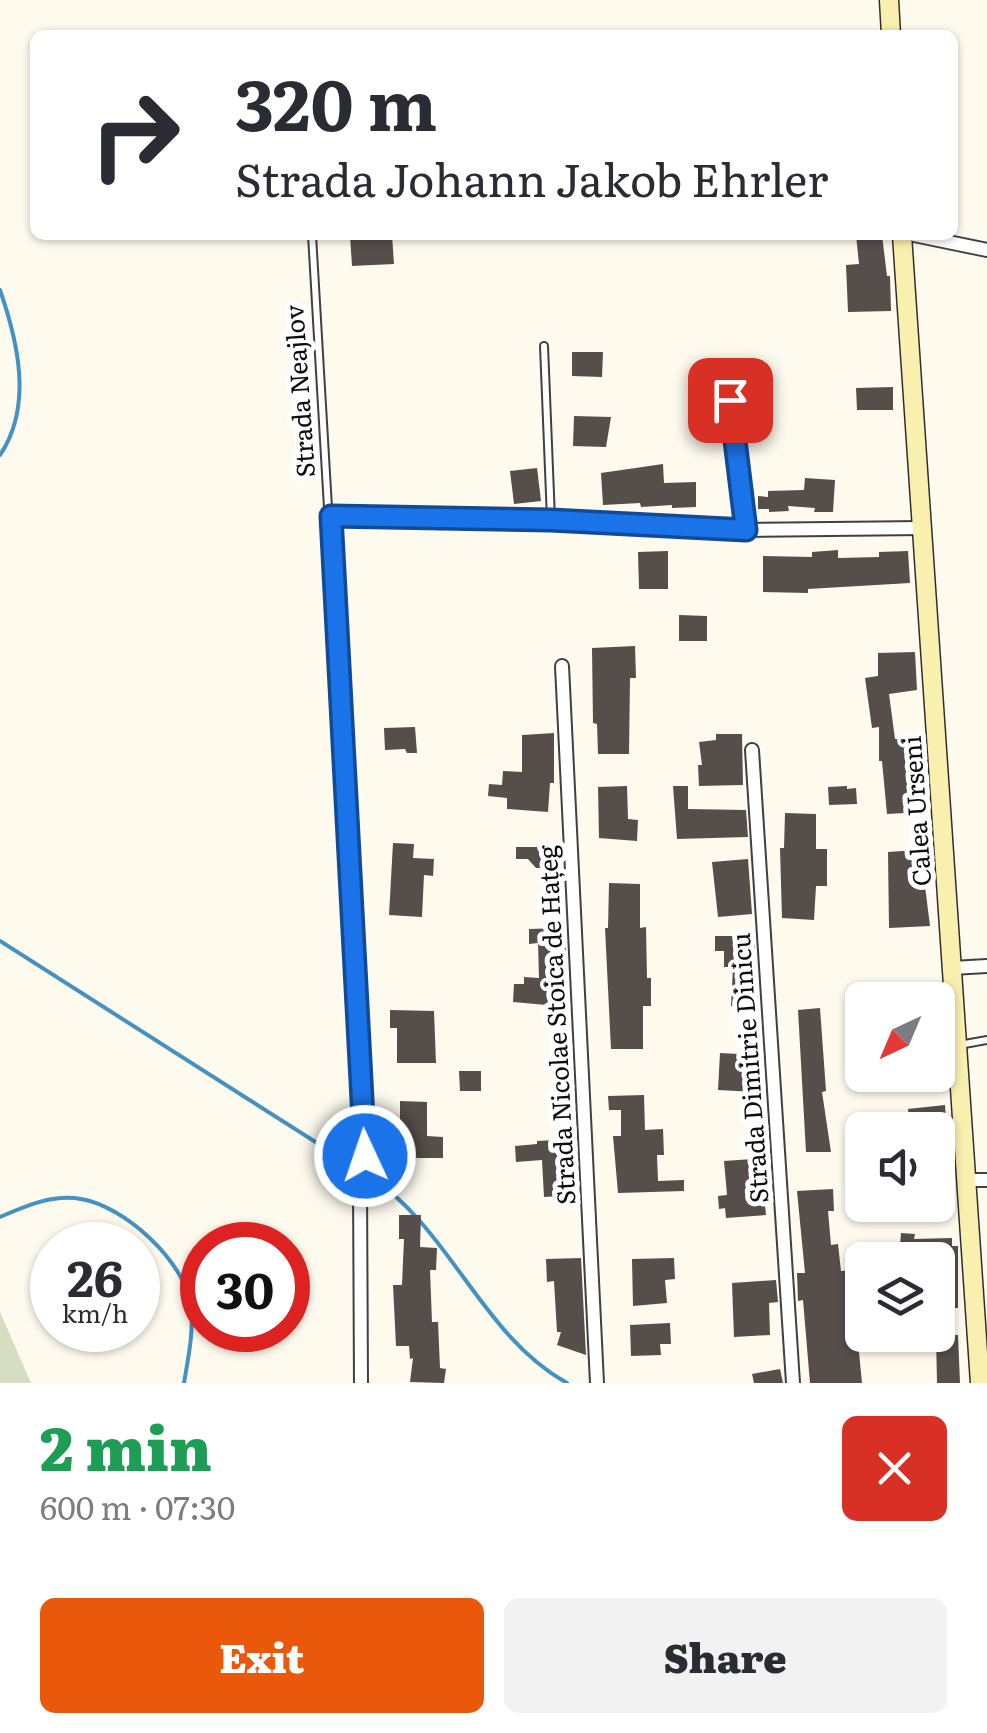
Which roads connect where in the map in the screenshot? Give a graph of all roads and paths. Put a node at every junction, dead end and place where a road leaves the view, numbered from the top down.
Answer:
1 (889, 0) edge
2 (891, 30) edge
3 (312, 240) edge
4 (902, 240) edge
5 (938, 240) edge
6 (987, 250) edge
7 (544, 346) dead end
8 (730, 400) dead end
9 (331, 516) junction
10 (551, 520) junction
11 (922, 528) junction
12 (746, 530) junction
13 (562, 666) dead end
14 (752, 750) dead end
15 (987, 966) edge
16 (952, 968) junction
17 (357, 1003) joint
18 (987, 1040) edge
19 (957, 1046) junction
20 (966, 1180) junction
21 (987, 1180) edge
22 (361, 1383) edge
23 (597, 1383) edge
24 (793, 1383) edge
25 (980, 1383) edge

1 - 2 street
3 - 9 lane, Strada Neajlov
4 - 11 street, Calea Urseni
5 - 6 street
7 - 10 lane
8 - 12 street
9 - 10 street
9 - 17 lane, Strada Neajlov
10 - 12 street
11 - 12 street
11 - 16 street, Calea Urseni
13 - 23 street, Strada Nicolae Stoica de Hațeg
14 - 24 street, Strada Dimitrie Dinicu
15 - 16 street
16 - 19 street, Calea Urseni
17 - 22 street, Strada Neajlov
18 - 19 lane
19 - 20 street, Calea Urseni
20 - 21 street
20 - 25 street, Calea Urseni

